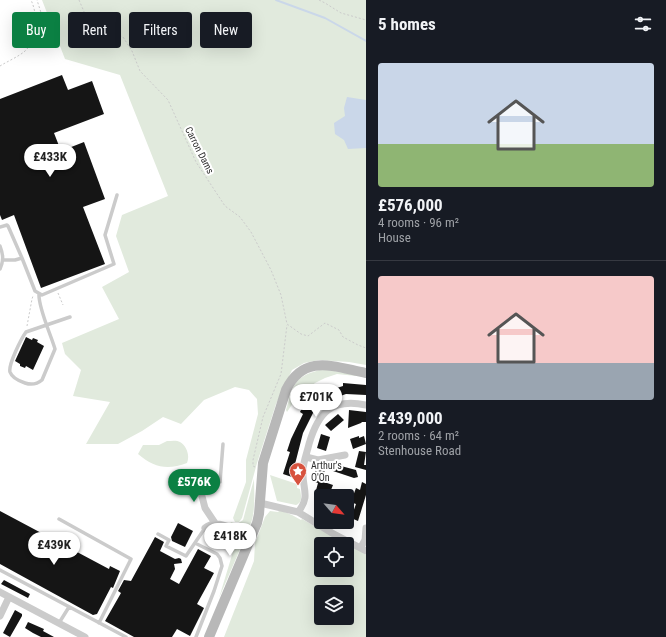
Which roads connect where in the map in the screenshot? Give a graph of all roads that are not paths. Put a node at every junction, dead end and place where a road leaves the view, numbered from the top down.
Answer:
1 (117, 195) dead end
2 (0, 227) edge
3 (0, 246) edge
4 (22, 258) junction
5 (3, 260) junction
6 (0, 268) edge
7 (37, 293) junction
8 (70, 317) dead end
9 (47, 325) junction
10 (366, 373) edge
11 (366, 404) edge
12 (223, 444) dead end
13 (345, 455) dead end
14 (306, 457) junction
15 (196, 473) dead end
16 (200, 491) junction
17 (260, 503) junction
18 (298, 512) junction
19 (59, 520) dead end
20 (216, 524) junction
21 (205, 528) joint
22 (366, 528) edge
23 (158, 534) dead end
24 (251, 538) junction
25 (195, 543) junction
26 (364, 549) edge
27 (1, 572) edge
28 (0, 592) edge
29 (9, 597) junction
30 (70, 607) junction
31 (0, 616) edge
32 (59, 623) junction
33 (99, 623) junction
34 (85, 637) edge
35 (126, 637) edge
36 (196, 637) edge
37 (209, 637) edge

1 - 7 lane
2 - 4 lane
3 - 5 lane
4 - 5 lane
4 - 7 lane
5 - 6 lane
7 - 9 lane
8 - 9 lane
9 - 9 lane
10 - 17 street
11 - 14 street
12 - 16 lane
13 - 14 street
14 - 18 street
15 - 16 street
16 - 20 street
17 - 18 street
17 - 24 street
18 - 26 street
19 - 33 lane
20 - 21 street
20 - 24 street
21 - 25 lane
22 - 26 street
23 - 25 lane
24 - 37 street
25 - 36 lane
27 - 30 lane
28 - 29 street
29 - 31 street
29 - 32 street
30 - 32 lane
30 - 33 lane
32 - 34 street
33 - 35 lane

